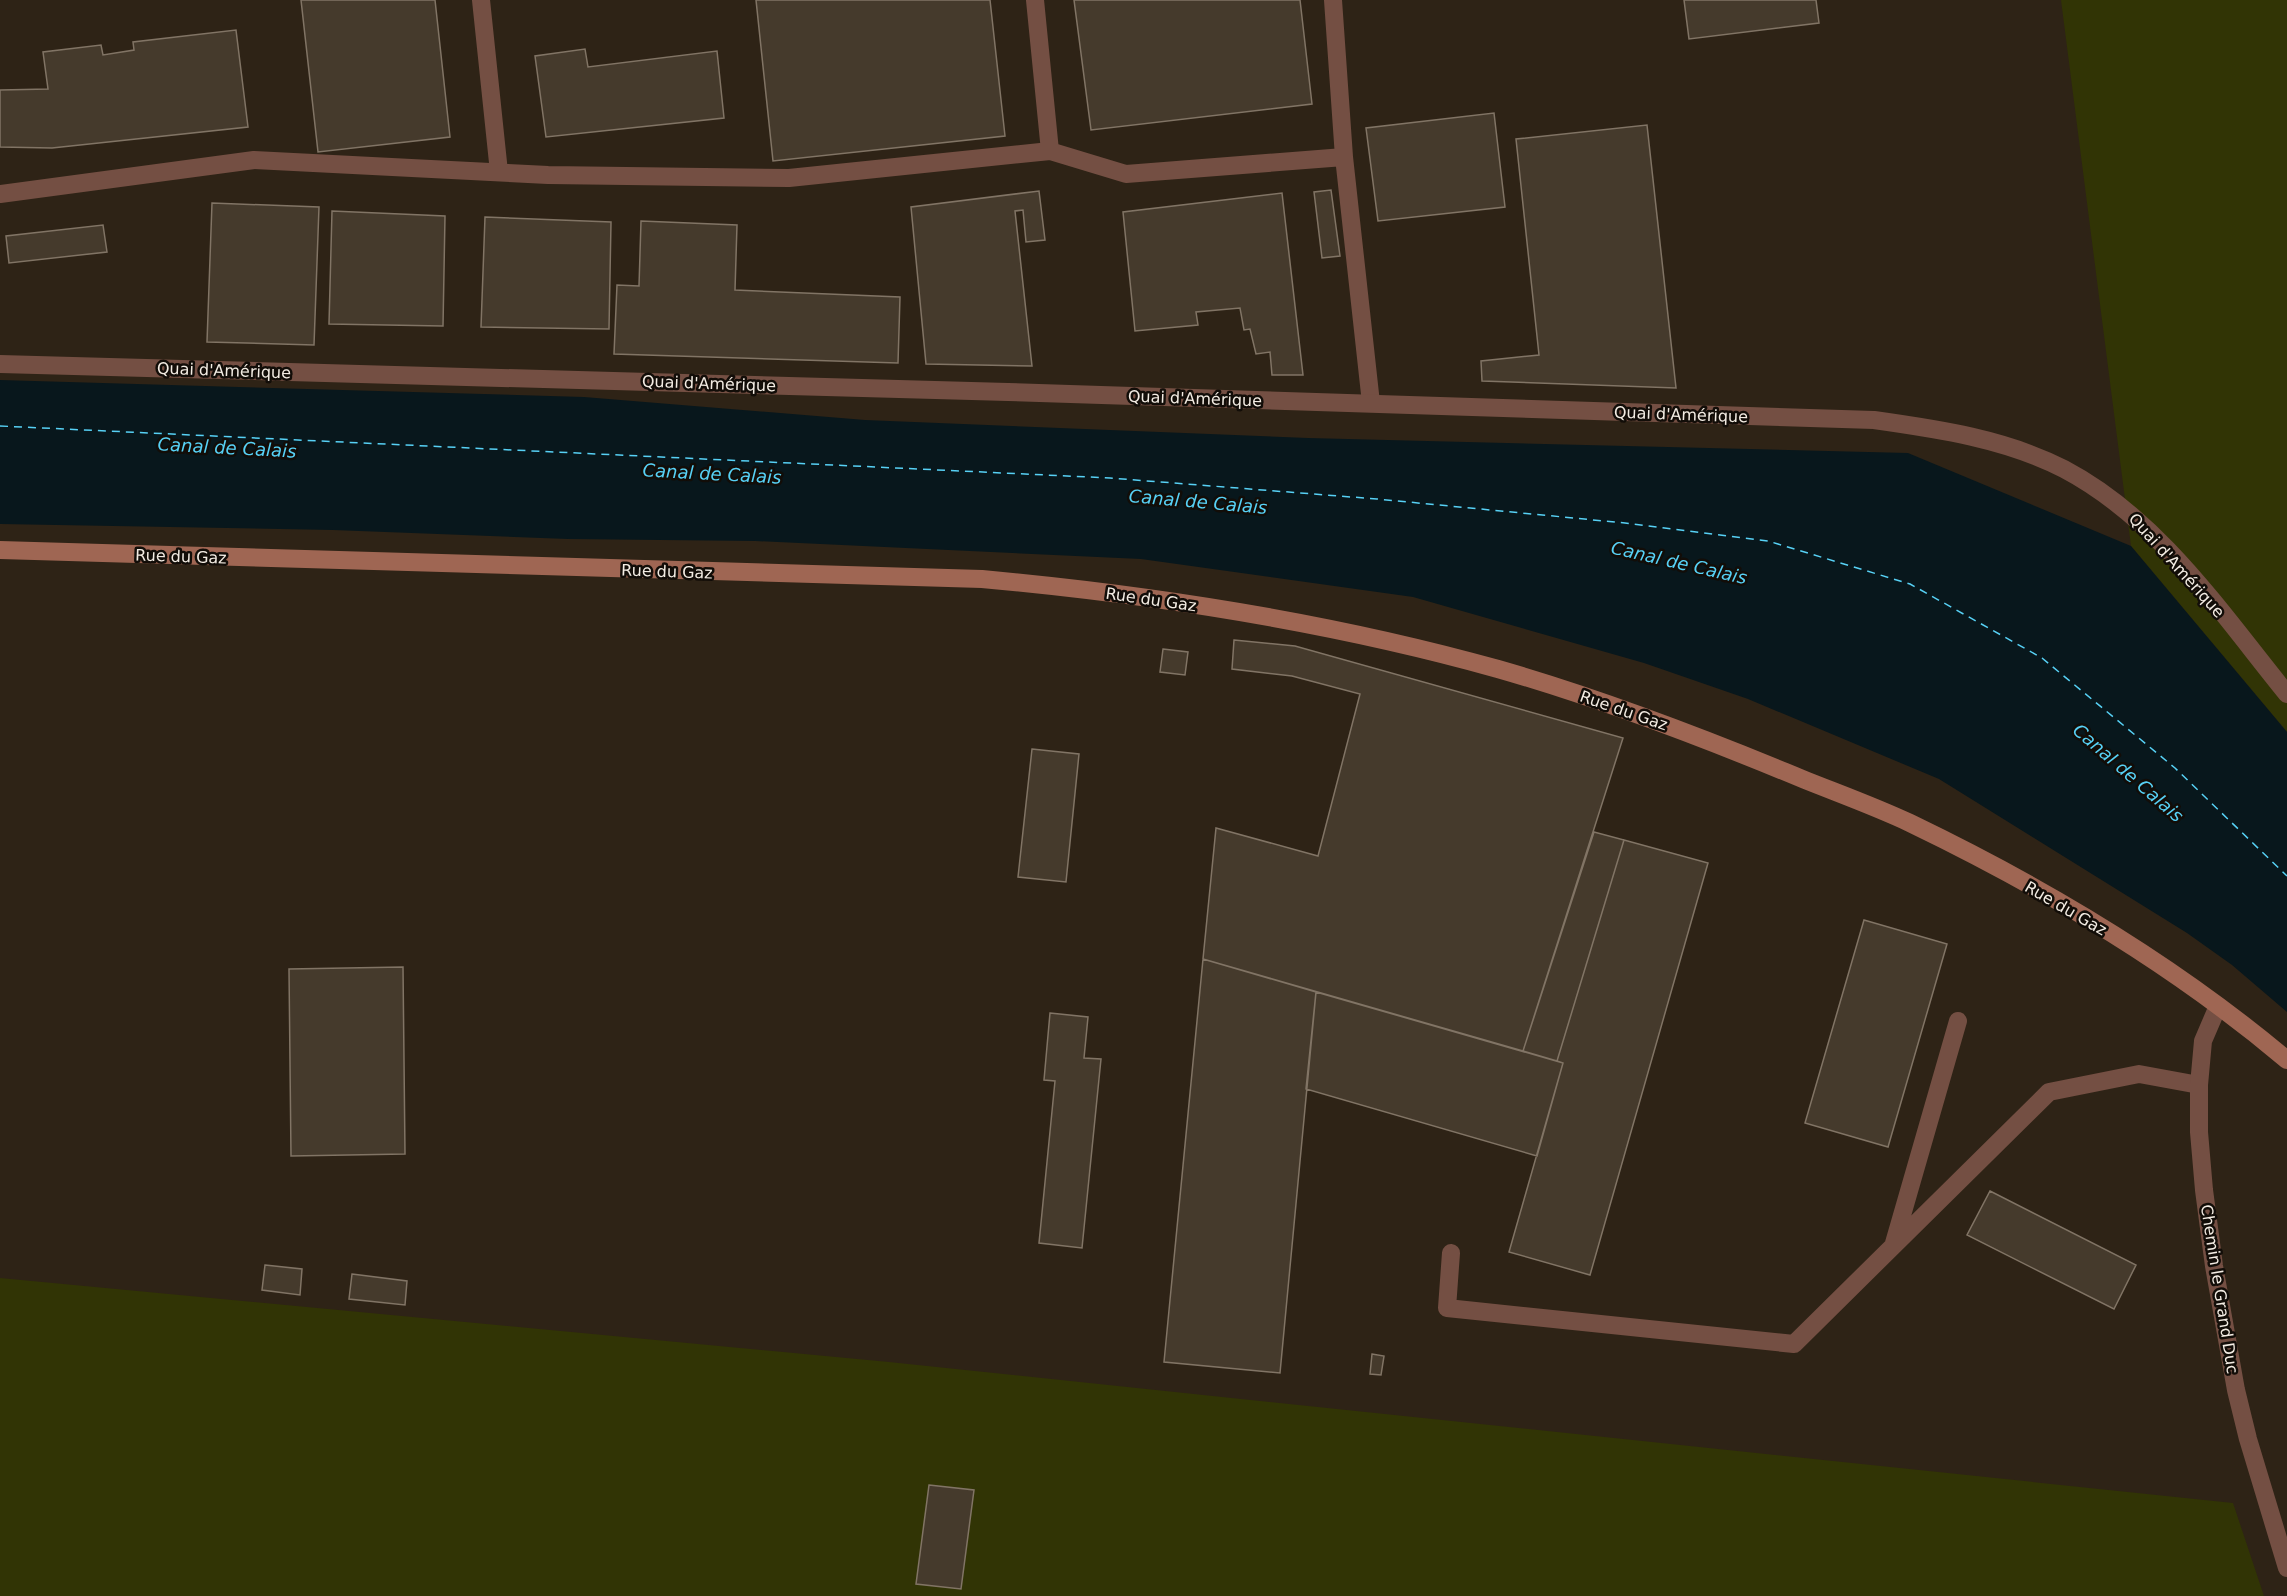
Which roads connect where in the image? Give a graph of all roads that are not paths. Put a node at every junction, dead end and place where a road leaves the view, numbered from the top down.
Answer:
1 (481, 0) edge
2 (1035, 0) edge
3 (1333, 0) edge
4 (1050, 151) junction
5 (1344, 157) junction
6 (499, 172) junction
7 (0, 194) edge
8 (0, 364) edge
9 (1371, 403) junction
10 (0, 550) edge
11 (2287, 694) edge
12 (2218, 1006) junction
13 (1958, 1020) dead end
14 (2287, 1060) edge
15 (2199, 1085) junction
16 (1894, 1244) junction
17 (1451, 1253) dead end
18 (2287, 1568) edge

1 - 6 street
2 - 4 street
3 - 5 street
4 - 5 street
4 - 6 street
5 - 9 street
6 - 7 street
8 - 9 street, Quai d'Amérique
9 - 11 street, Quai d'Amérique
10 - 12 street, Rue du Gaz
12 - 14 street, Rue du Gaz
12 - 15 street, Chemin le Grand Duc
13 - 16 street
15 - 16 street
15 - 18 street, Chemin le Grand Duc
16 - 17 street

